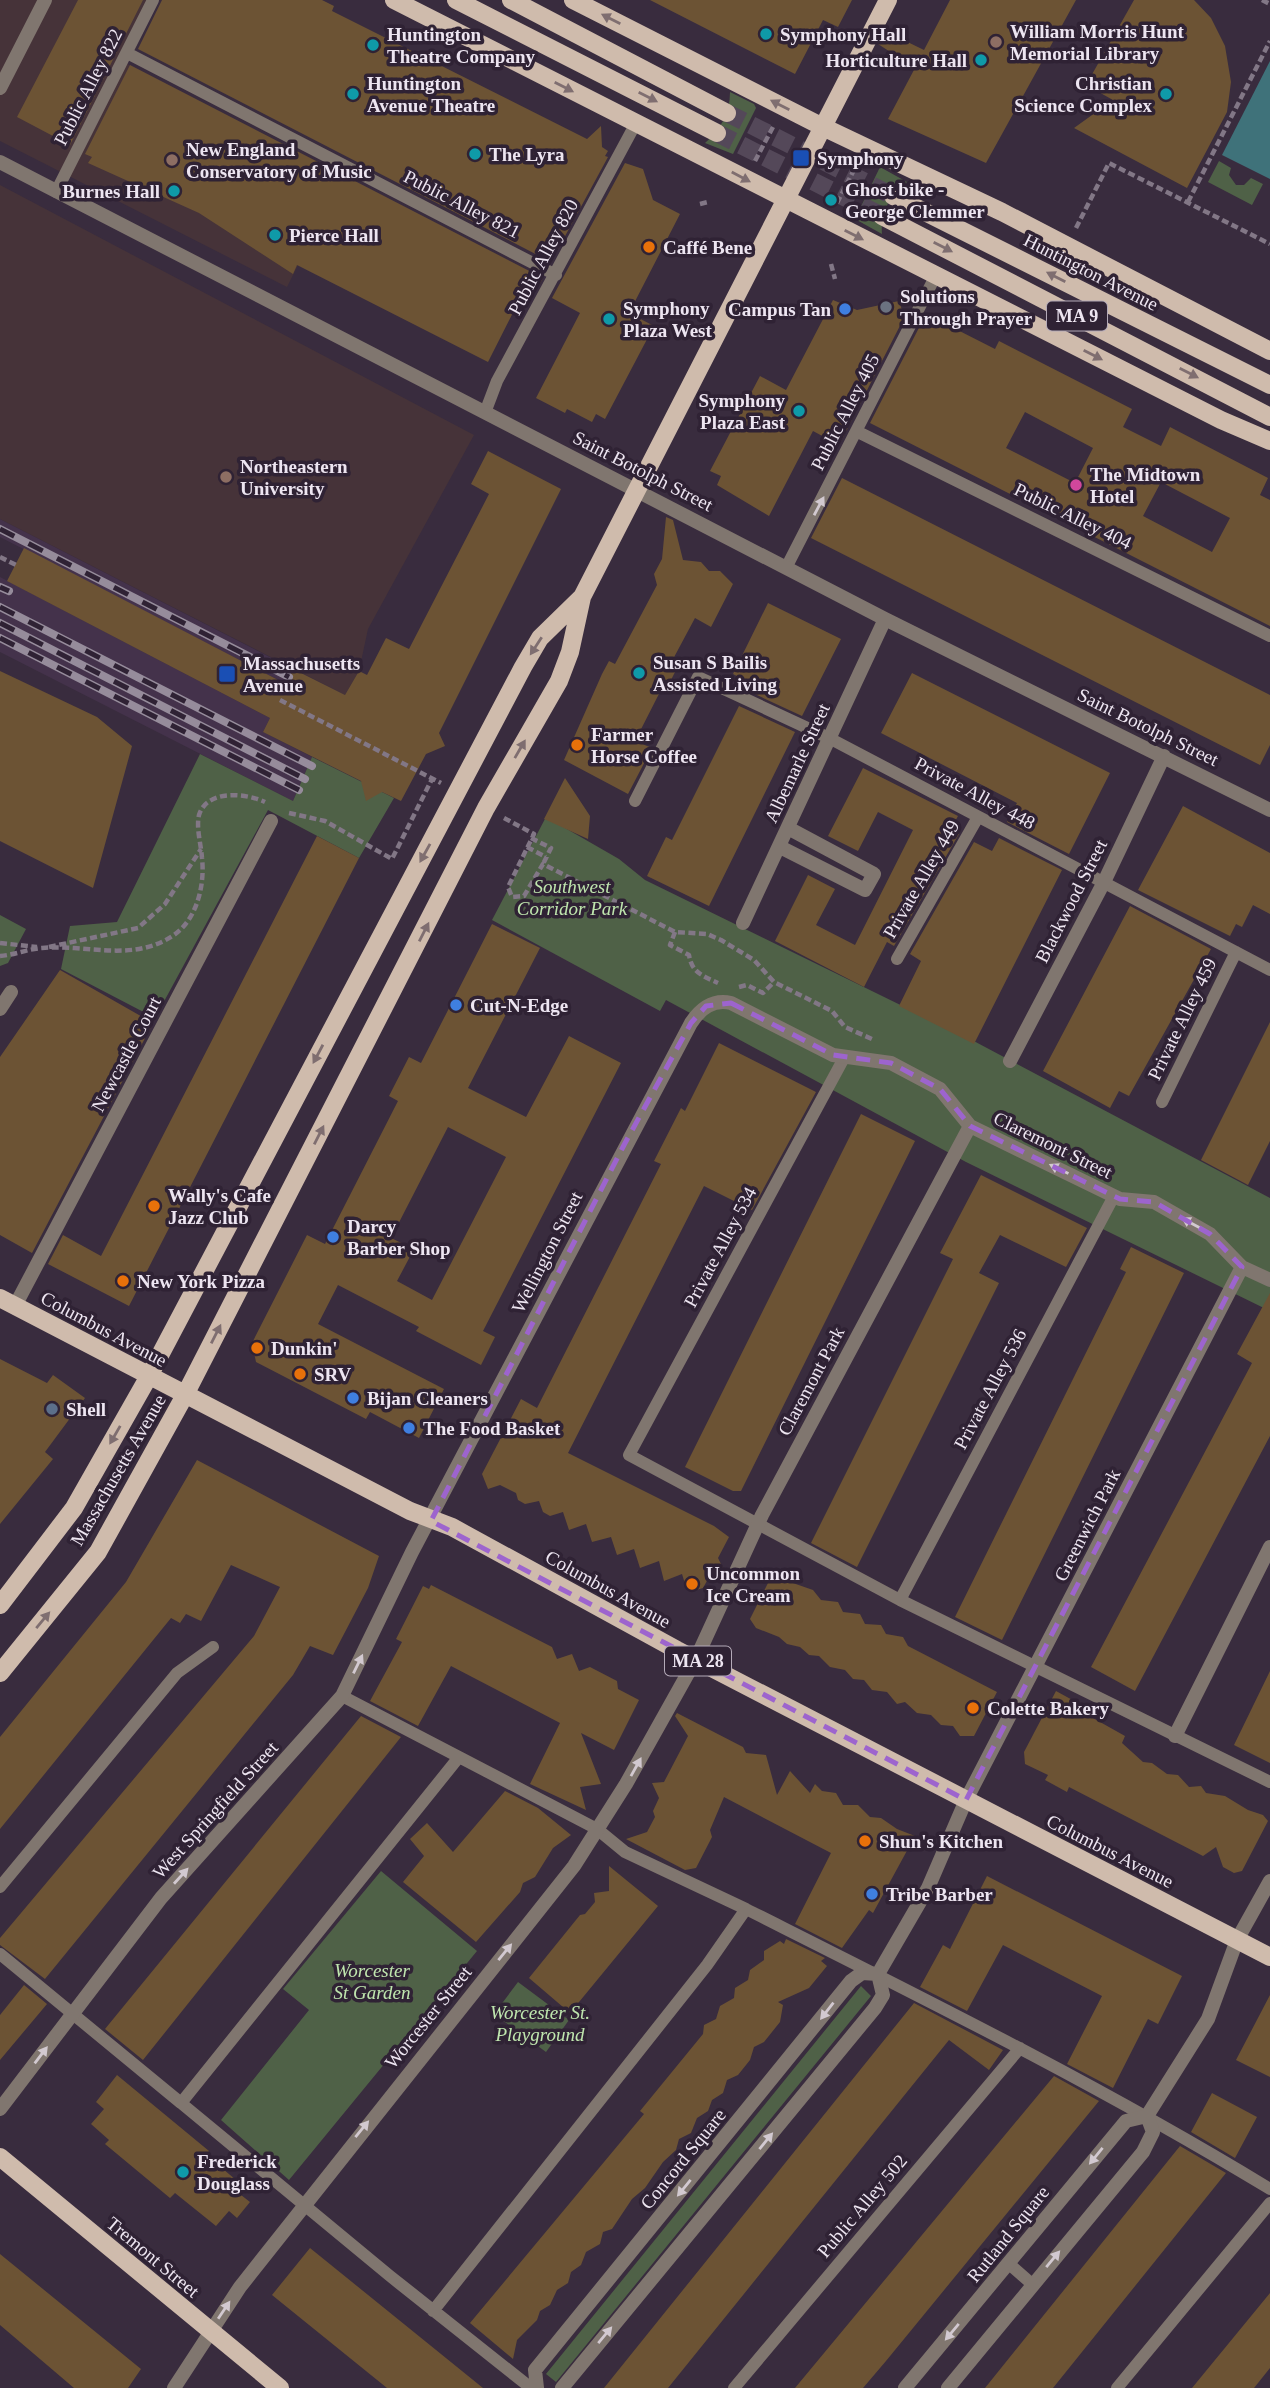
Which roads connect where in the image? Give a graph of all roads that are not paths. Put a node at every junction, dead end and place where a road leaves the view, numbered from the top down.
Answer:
1 (45, 0) edge
2 (153, 0) edge
3 (394, 0) edge
4 (456, 0) edge
5 (511, 0) edge
6 (573, 0) edge
7 (888, 0) edge
8 (127, 53) junction
9 (0, 88) edge
10 (727, 113) tunnel mouth
11 (636, 123) junction
12 (823, 127) junction
13 (717, 133) tunnel mouth
14 (0, 162) edge
15 (56, 192) junction
16 (893, 196) tunnel mouth
17 (786, 200) junction
18 (882, 216) tunnel mouth
19 (556, 275) junction
20 (936, 275) junction
21 (1270, 351) edge
22 (1270, 385) edge
23 (485, 411) junction
24 (1270, 416) edge
25 (858, 432) junction
26 (1270, 441) edge
27 (637, 490) junction
28 (787, 566) junction
29 (582, 597) junction
30 (885, 619) junction
31 (1270, 636) edge
32 (829, 738) junction
33 (1164, 756) junction
34 (635, 801) dead end
35 (1270, 810) edge
36 (275, 815) road end
37 (978, 817) junction
38 (788, 828) junction
39 (780, 847) junction
40 (1104, 882) junction
41 (743, 923) dead end
42 (1236, 953) junction
43 (897, 959) dead end
44 (1270, 970) edge
45 (12, 992) dead end
46 (706, 1006) joint
47 (0, 1009) edge
48 (844, 1058) junction
49 (1010, 1061) dead end
50 (1162, 1102) dead end
51 (970, 1126) junction
52 (1114, 1196) junction
53 (1242, 1267) junction
54 (1270, 1280) edge
55 (7, 1302) edge
56 (149, 1376) junction
57 (185, 1395) junction
58 (431, 1521) junction
59 (758, 1524) junction
60 (1270, 1547) edge
61 (900, 1600) junction
62 (0, 1605) edge
63 (213, 1647) dead end
64 (696, 1659) junction
65 (1035, 1668) junction
66 (0, 1673) edge
67 (342, 1696) junction
68 (1175, 1736) junction
69 (459, 1757) junction
70 (1270, 1783) edge
71 (966, 1800) junction
72 (597, 1829) junction
73 (1270, 1881) edge
74 (0, 1887) edge
75 (746, 1909) junction
76 (1237, 1940) junction
77 (0, 1954) edge
78 (1270, 1957) edge
79 (878, 1974) junction
80 (73, 2012) junction
81 (1020, 2048) junction
82 (181, 2103) junction
83 (0, 2109) edge
84 (1147, 2116) junction
85 (0, 2157) edge
86 (1270, 2189) edge
87 (1270, 2203) edge
88 (302, 2204) junction
89 (1008, 2263) junction
90 (1032, 2284) junction
91 (433, 2311) junction
92 (210, 2332) junction
93 (174, 2388) edge
94 (280, 2388) edge
95 (531, 2388) edge
96 (537, 2388) edge
97 (562, 2388) edge
98 (734, 2388) edge
99 (905, 2388) edge
100 (948, 2388) edge
101 (1117, 2388) edge

1 - 9 street
2 - 8 lane, Public Alley 822
3 -> 11 main road
4 -> 13 main road
5 - 10 main road
12 -> 6 main road
7 - 12 main road, Massachusetts Avenue
8 - 15 lane, Public Alley 822
8 - 19 lane, Public Alley 821
11 -> 17 main road
11 - 19 lane, Public Alley 820
12 - 17 main road, Massachusetts Avenue
12 - 21 main road
14 - 15 street, Saint Botolph Street
15 - 23 street, Saint Botolph Street
22 -> 16 main road, Huntington Avenue / MA 9
17 -> 20 main road
17 - 27 main road, Massachusetts Avenue
18 -> 24 main road, MA 9
19 - 23 lane, Public Alley 820
20 - 25 lane, Public Alley 405
20 -> 26 main road
23 - 27 street, Saint Botolph Street
28 -> 25 lane, Public Alley 405
25 - 31 lane, Public Alley 404
27 - 28 street, Saint Botolph Street
27 - 29 main road, Massachusetts Avenue
28 - 30 street, Saint Botolph Street
29 -> 56 main road, Massachusetts Avenue
57 -> 29 main road, Massachusetts Avenue
30 - 32 street, Albemarle Street
30 - 33 street, Saint Botolph Street
32 - 34 lane, Private Alley 448
32 - 37 lane, Private Alley 448
32 - 38 street, Albemarle Street
33 - 35 street, Saint Botolph Street
33 - 40 street, Blackwood Street
36 - 55 street, Newcastle Court
37 - 40 lane, Private Alley 448
37 - 43 lane, Private Alley 449
38 - 39 street, Albemarle Street
38 - 39 street
39 - 41 street, Albemarle Street
40 - 42 lane, Private Alley 448
40 - 49 street, Blackwood Street
42 - 44 lane, Private Alley 448
42 - 50 lane, Private Alley 459
45 - 47 street
46 - 48 street, Claremont Street
46 - 58 street, Wellington Street
48 - 51 street, Claremont Street
48 - 59 lane, Private Alley 534
52 -> 51 street, Claremont Street
51 - 59 street, Claremont Park
53 -> 52 street, Claremont Street
52 - 61 lane, Private Alley 536
53 - 54 street, Claremont Street
53 - 65 street, Greenwich Park
55 - 56 main road, Columbus Avenue / MA 28
56 - 57 main road, Columbus Avenue / MA 28
56 -> 62 main road, Massachusetts Avenue
57 - 58 main road, Columbus Avenue / MA 28
66 -> 57 main road, Massachusetts Avenue
58 - 64 main road, Columbus Avenue / MA 28
67 -> 58 street, West Springfield Street
59 - 61 lane
59 - 64 street, Claremont Park
60 - 68 street
61 - 65 lane
63 - 74 lane
64 - 71 main road, Columbus Avenue / MA 28
72 -> 64 street, Worcester Street
65 - 68 lane
65 - 71 street, Greenwich Park
67 - 69 lane
80 -> 67 street, West Springfield Street
68 - 70 lane
69 - 72 lane
69 - 82 lane
71 - 76 main road, Columbus Avenue / MA 28
71 - 79 street
72 - 75 lane
88 -> 72 street, Worcester Street
73 - 76 street
75 - 79 lane
75 - 91 lane
76 - 78 main road, Columbus Avenue / MA 28
76 - 84 street
77 - 80 lane
79 - 81 lane
79 -> 96 street, Concord Square
97 -> 79 street
80 - 82 lane
83 -> 80 street, West Springfield Street
81 - 84 lane
81 - 98 lane, Public Alley 502
82 - 88 lane
84 - 86 lane
84 -> 89 street, Rutland Square
90 -> 84 street
85 - 92 main road, Tremont Street
87 - 101 lane
88 - 91 lane
92 -> 88 street, Worcester Street
89 - 90 lane
89 -> 99 street, Rutland Square
90 - 100 street
91 - 95 lane
92 - 93 street, Worcester Street
92 - 94 main road, Tremont Street

